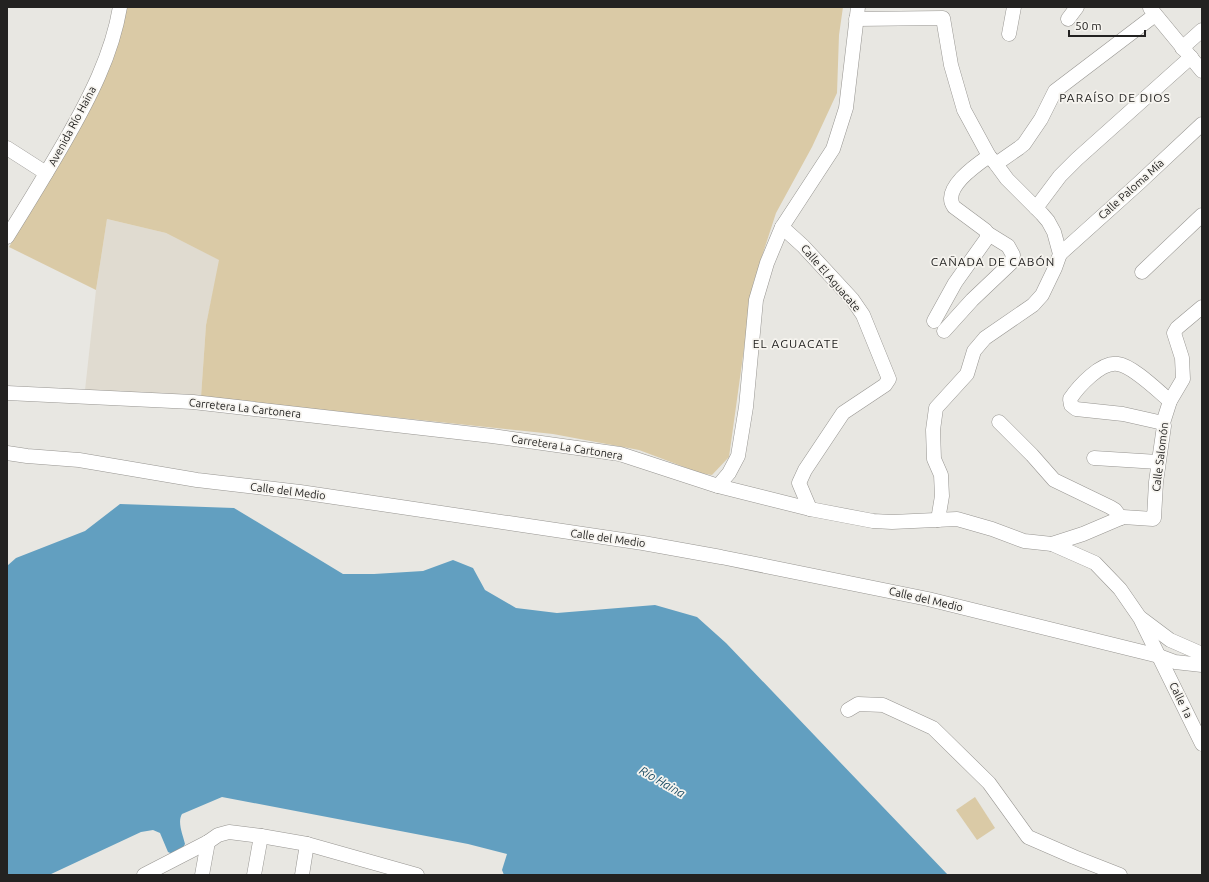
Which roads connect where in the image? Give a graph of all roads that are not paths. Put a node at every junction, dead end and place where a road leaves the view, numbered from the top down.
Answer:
1 (120, 7) edge
2 (1014, 7) edge
3 (1077, 7) edge
4 (1152, 11) edge
5 (857, 13) edge
6 (1068, 20) dead end
7 (1202, 30) edge
8 (1009, 34) dead end
9 (1186, 52) junction
10 (1202, 71) edge
11 (1202, 124) edge
12 (7, 148) edge
13 (993, 160) junction
14 (46, 173) junction
15 (1036, 208) junction
16 (1202, 215) edge
17 (782, 227) junction
18 (987, 233) junction
19 (7, 237) edge
20 (1060, 254) junction
21 (1142, 272) dead end
22 (1202, 307) edge
23 (934, 321) dead end
24 (944, 332) dead end
25 (7, 393) edge
26 (1170, 401) junction
27 (1000, 422) dead end
28 (1163, 422) junction
29 (7, 453) edge
30 (1094, 458) dead end
31 (1158, 462) junction
32 (718, 486) junction
33 (810, 509) junction
34 (1121, 518) junction
35 (938, 520) junction
36 (1052, 544) junction
37 (1140, 618) junction
38 (1202, 654) edge
39 (1159, 656) junction
40 (1202, 665) edge
41 (848, 710) dead end
42 (1202, 744) edge
43 (261, 836) junction
44 (208, 842) junction
45 (307, 844) junction
46 (402, 873) edge
47 (144, 875) edge
48 (202, 875) edge
49 (254, 875) edge
50 (302, 875) edge
51 (417, 875) edge
52 (1120, 875) edge

1 - 14 street, Avenida Río Haina
2 - 8 street
3 - 6 street
4 - 9 street
4 - 13 street
5 - 13 street
5 - 17 street
7 - 9 street
9 - 10 street
9 - 15 street
11 - 20 street, Calle Paloma Mía
12 - 14 street
13 - 15 street
13 - 18 street
14 - 19 street, Avenida Río Haina
15 - 20 street
16 - 21 street
17 - 32 street
17 - 33 street, Calle El Aguacate
18 - 23 street
18 - 24 street
20 - 35 street
22 - 26 street, Calle Salomón
25 - 32 street, Carretera La Cartonera
26 - 28 street, Calle Salomón
26 - 28 street
27 - 34 street
28 - 31 street, Calle Salomón
29 - 39 street, Calle del Medio
30 - 31 street
31 - 34 street, Calle Salomón
32 - 33 street, Carretera La Cartonera
33 - 35 street, Carretera La Cartonera
34 - 36 street, Calle Salomón
35 - 36 street, Carretera La Cartonera
36 - 37 street, Carretera La Cartonera
37 - 38 street
37 - 39 street, Carretera La Cartonera
39 - 40 street, Calle del Medio
39 - 42 street, Calle 1a
41 - 52 street
43 - 44 street
43 - 45 street
43 - 49 street
44 - 47 street
44 - 48 street
45 - 46 street
45 - 50 street
46 - 51 street

